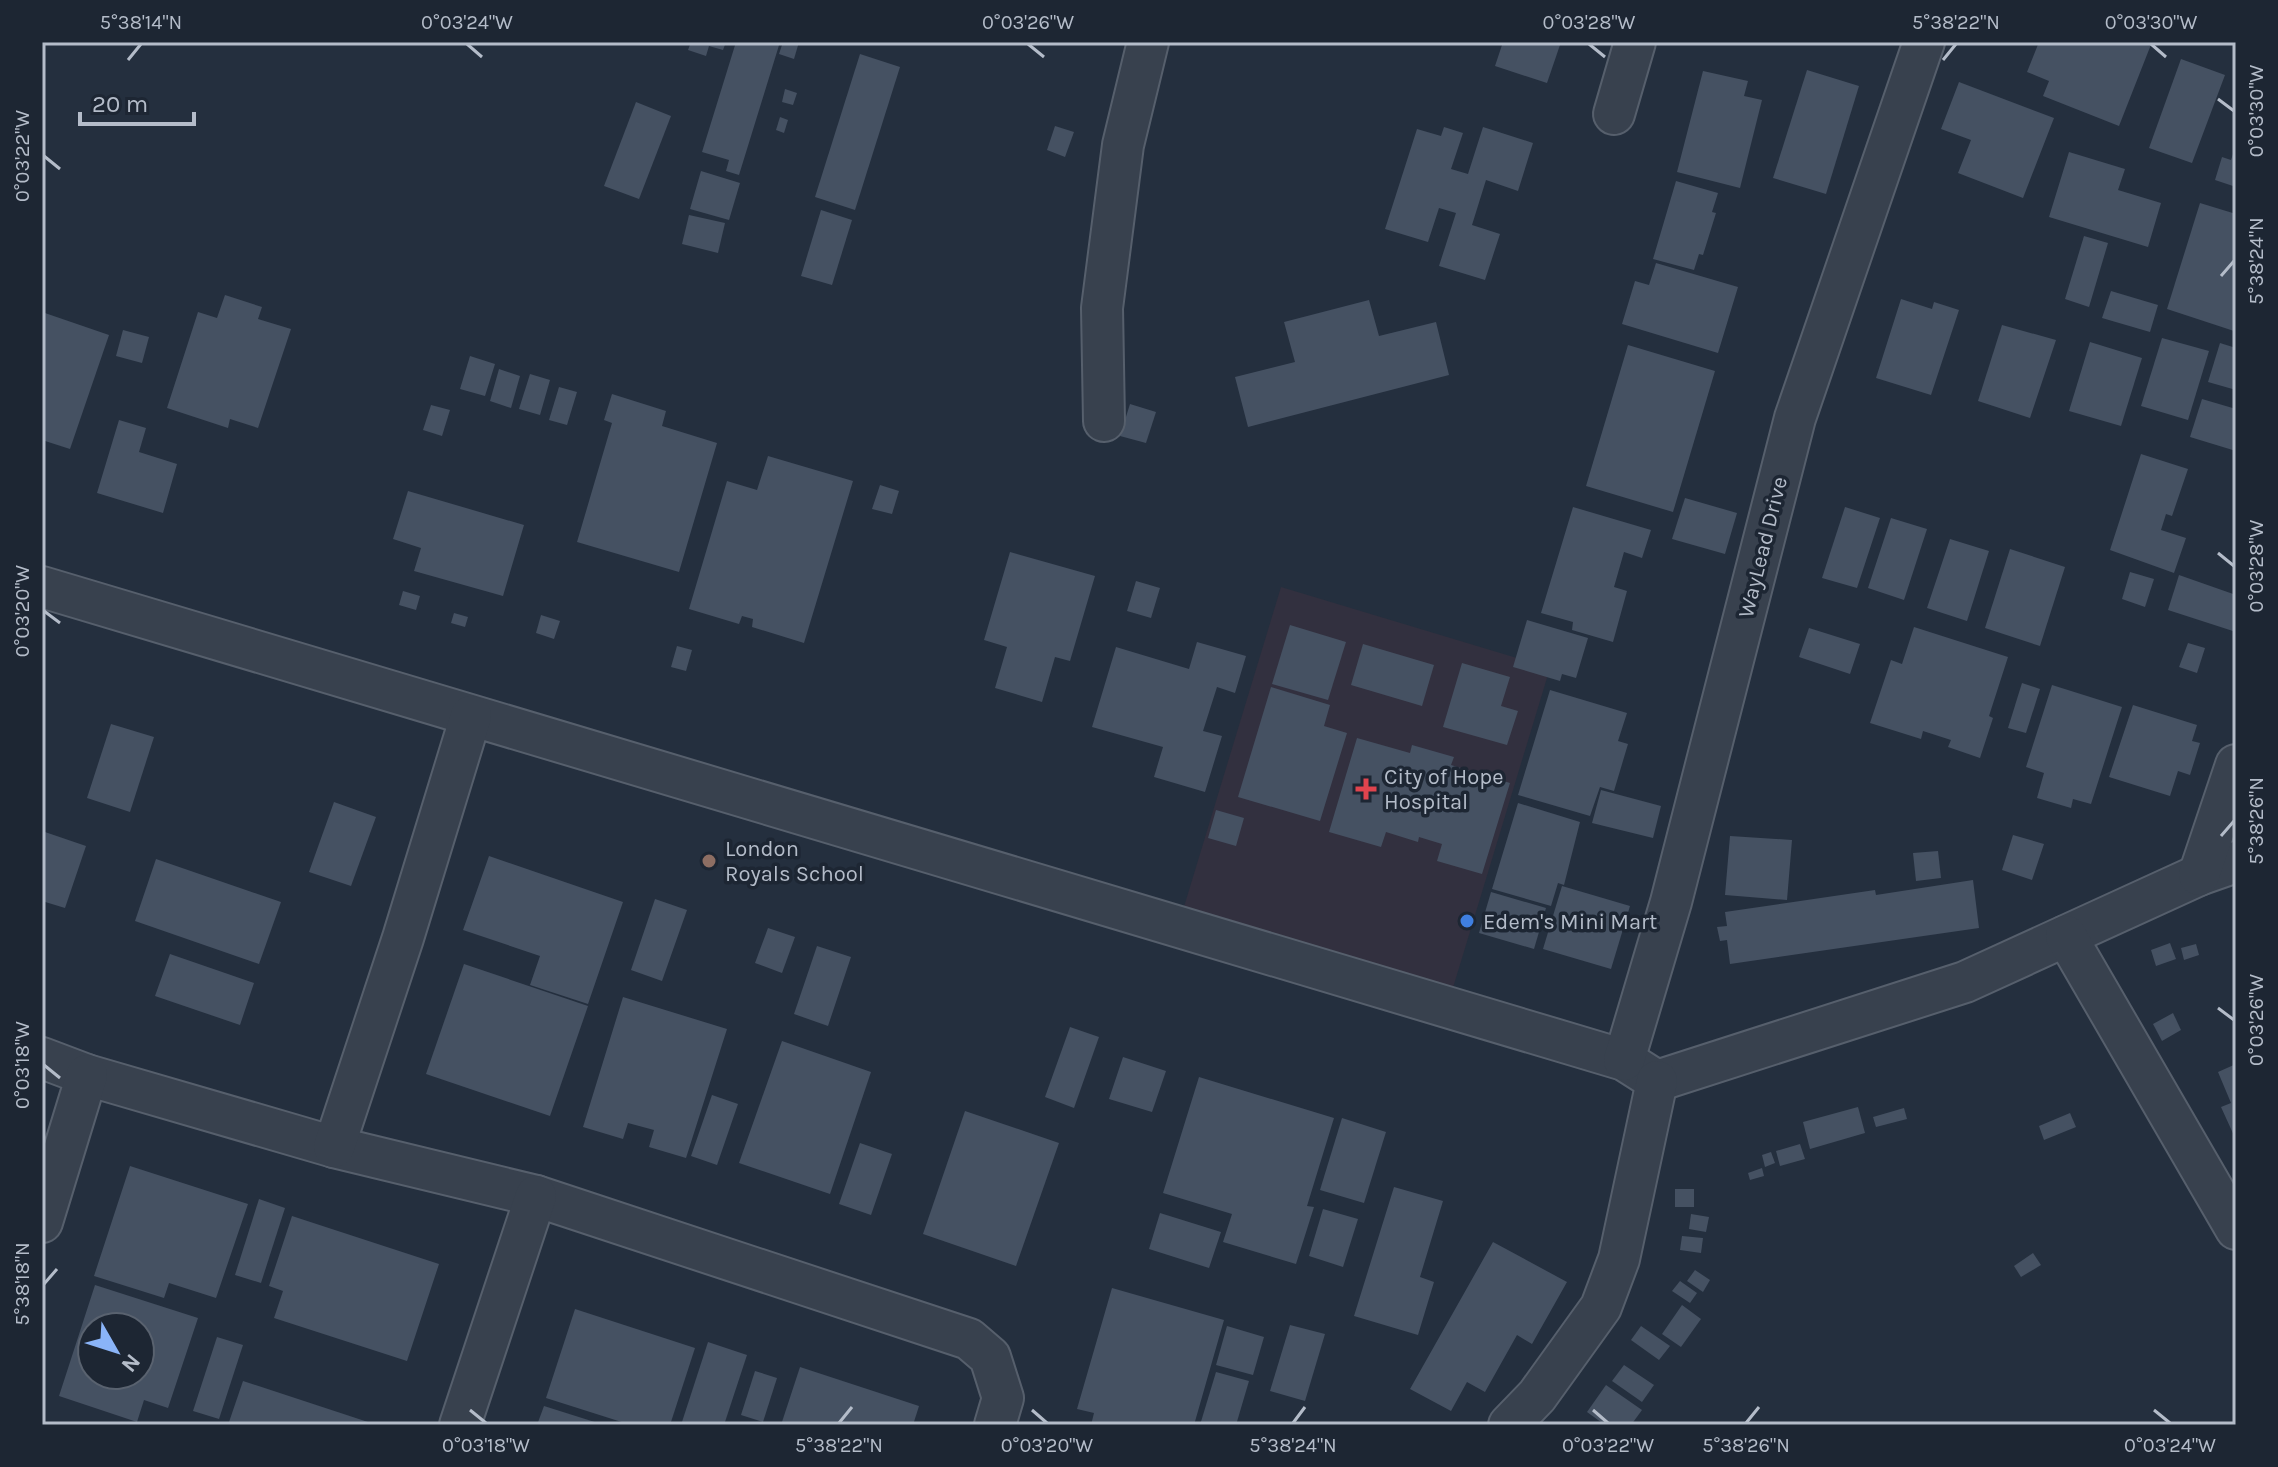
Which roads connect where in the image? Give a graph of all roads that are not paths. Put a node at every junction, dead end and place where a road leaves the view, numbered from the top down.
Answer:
1 (1148, 42) edge
2 (1635, 42) edge
3 (1924, 42) edge
4 (1614, 114) dead end
5 (1104, 421) dead end
6 (42, 587) edge
7 (471, 716) junction
8 (2236, 765) edge
9 (2236, 862) edge
10 (2199, 875) junction
11 (2066, 936) junction
12 (42, 1058) edge
13 (1624, 1060) junction
14 (87, 1075) junction
15 (1657, 1081) junction
16 (334, 1147) junction
17 (536, 1196) junction
18 (42, 1222) edge
19 (2236, 1229) edge
20 (460, 1425) edge
21 (995, 1425) edge
22 (1509, 1425) edge

1 - 5 street
2 - 4 street
3 - 13 street, WayLead Drive
6 - 7 street
7 - 13 street
7 - 16 street
8 - 10 street
9 - 10 street
10 - 11 street
11 - 15 street
11 - 19 street
12 - 14 street
13 - 15 street
14 - 16 street
14 - 18 street
15 - 22 street
16 - 17 street
17 - 20 street
17 - 21 street

